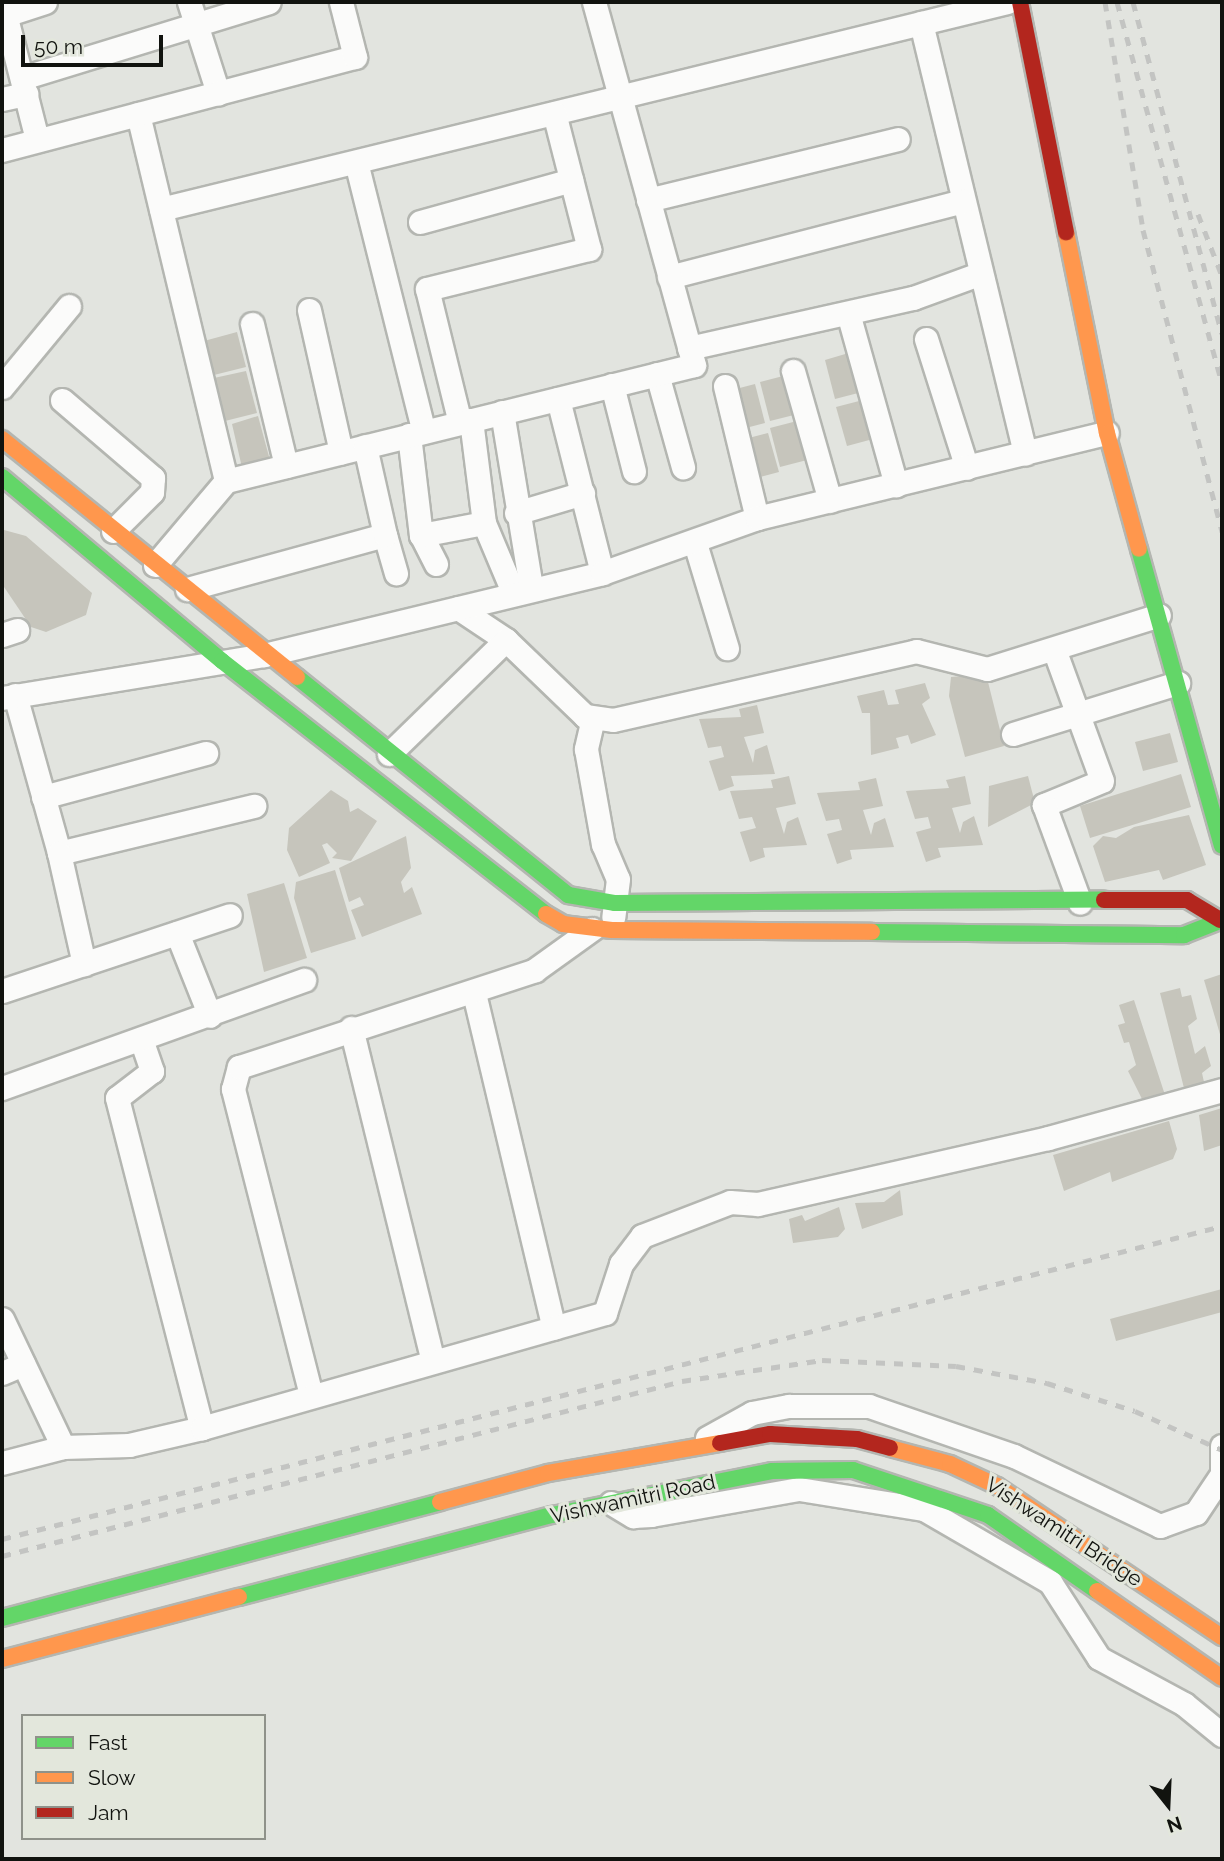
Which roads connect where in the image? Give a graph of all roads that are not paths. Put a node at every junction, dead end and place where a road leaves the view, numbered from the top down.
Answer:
1 (45, 2) edge
2 (188, 2) edge
3 (268, 2) edge
4 (341, 2) edge
5 (594, 2) edge
6 (1007, 2) edge
7 (1020, 2) edge
8 (4, 8) edge
9 (921, 23) junction
10 (197, 28) junction
11 (24, 86) junction
12 (218, 93) junction
13 (619, 97) junction
14 (2, 99) edge
15 (554, 113) junction
16 (138, 114) junction
17 (37, 139) junction
18 (898, 139) dead end
19 (2, 150) edge
20 (356, 162) junction
21 (571, 180) junction
22 (648, 200) junction
23 (962, 201) junction
24 (161, 209) junction
25 (420, 222) dead end
26 (979, 274) junction
27 (669, 278) junction
28 (69, 306) dead end
29 (309, 310) dead end
30 (848, 313) junction
31 (252, 324) dead end
32 (926, 339) dead end
33 (689, 348) junction
34 (793, 372) dead end
35 (657, 374) junction
36 (612, 385) junction
37 (724, 386) dead end
38 (2, 387) edge
39 (558, 399) junction
40 (62, 400) dead end
41 (502, 412) junction
42 (466, 421) junction
43 (1107, 433) junction
44 (416, 434) junction
45 (2, 439) edge
46 (365, 446) junction
47 (341, 452) junction
48 (1025, 454) junction
49 (286, 466) junction
50 (683, 467) dead end
51 (967, 468) junction
52 (634, 471) dead end
53 (2, 477) edge
54 (226, 481) junction
55 (896, 485) junction
56 (583, 493) junction
57 (830, 501) junction
58 (516, 513) junction
59 (757, 518) junction
60 (484, 523) junction
61 (113, 531) junction
62 (385, 535) junction
63 (421, 535) junction
64 (695, 543) junction
65 (436, 564) dead end
66 (155, 565) junction
67 (396, 573) dead end
68 (602, 573) junction
69 (187, 589) junction
70 (522, 590) junction
71 (458, 608) junction
72 (1159, 615) junction
73 (506, 640) junction
74 (727, 648) dead end
75 (1055, 649) junction
76 (264, 655) junction
77 (222, 661) junction
78 (1178, 683) junction
79 (8, 697) edge
80 (1079, 715) junction
81 (593, 718) junction
82 (1013, 734) dead end
83 (206, 753) dead end
84 (389, 754) junction
85 (43, 797) junction
86 (254, 806) dead end
87 (1222, 845) edge
88 (59, 853) junction
89 (615, 903) junction
90 (1080, 903) junction
91 (230, 915) dead end
92 (1221, 920) edge
93 (602, 930) junction
94 (177, 933) junction
95 (83, 964) junction
96 (304, 980) dead end
97 (2, 991) edge
98 (474, 993) junction
99 (210, 1016) junction
100 (351, 1028) junction
101 (141, 1040) junction
102 (2, 1088) edge
103 (1222, 1090) edge
104 (2, 1319) edge
105 (554, 1328) junction
106 (433, 1361) junction
107 (23, 1364) junction
108 (2, 1373) edge
109 (311, 1395) junction
110 (202, 1428) junction
111 (770, 1434) joint
112 (1222, 1446) edge
113 (63, 1447) junction
114 (688, 1448) junction
115 (2, 1463) edge
116 (1222, 1473) edge
117 (611, 1503) junction
118 (2, 1618) edge
119 (1222, 1637) edge
120 (2, 1659) edge
121 (1222, 1678) edge
122 (1222, 1735) edge

1 - 8 street
2 - 10 street
3 - 10 street
4 - 12 street
5 - 13 street
6 - 9 street
7 - 43 street
8 - 11 street
9 - 13 street
9 - 23 street
10 - 11 street
10 - 12 street
11 - 14 street
11 - 17 street
12 - 16 street
13 - 15 street
13 - 22 street
15 - 20 street
15 - 21 street
16 - 17 street
16 - 24 street
17 - 19 street
18 - 22 street
20 - 24 street
20 - 44 street
21 - 25 street
21 - 42 street
22 - 27 street
23 - 26 street
23 - 27 street
24 - 54 street
26 - 30 street
26 - 48 street
27 - 33 street
28 - 38 street
29 - 47 street
30 - 33 street
30 - 55 street
31 - 49 street
32 - 51 street
33 - 35 street
34 - 57 street
35 - 36 street
35 - 50 street
36 - 39 street
36 - 52 street
37 - 59 street
39 - 41 street
39 - 56 street
40 - 61 street
41 - 42 street
41 - 58 street
42 - 44 street
42 - 60 street
43 - 48 street
43 - 72 street
44 - 46 street
44 - 63 street
45 - 61 street
46 - 47 street
46 - 62 street
47 - 49 street
48 - 51 street
49 - 54 street
51 - 55 street
53 - 77 street
54 - 66 street
55 - 57 street
56 - 58 street
56 - 68 street
57 - 59 street
58 - 70 street
59 - 64 street
60 - 63 street
60 - 70 street
61 - 66 street
62 - 67 street
62 - 69 street
63 - 65 street
64 - 68 street
64 - 74 street
66 - 69 street
68 - 70 street
69 - 76 street
70 - 71 street
71 - 73 street
71 - 76 street
72 - 75 street
72 - 78 street
73 - 81 street
73 - 84 street
75 - 80 street
75 - 81 street
76 - 77 street
76 - 84 street
77 - 79 street
77 - 93 street
78 - 80 street
78 - 87 street
79 - 85 street
80 - 82 street
80 - 90 street
81 - 89 street
83 - 85 street
84 - 89 street
85 - 88 street
86 - 88 street
88 - 95 street
89 - 90 street
89 - 93 street
90 - 92 street
91 - 94 street
92 - 93 street
93 - 98 street
94 - 95 street
94 - 99 street
95 - 97 street
96 - 99 street
98 - 100 street
98 - 105 street
99 - 101 street
100 - 106 street
100 - 109 street
101 - 102 street
101 - 110 street
103 - 105 street
104 - 107 street
105 - 106 street
106 - 109 street
107 - 108 street
107 - 113 street
109 - 110 street
110 - 113 street
111 - 114 street, Vishwamitri Road
111 - 119 street, Vishwamitri Bridge
112 - 116 street
113 - 115 street
114 - 116 street
114 - 118 street, Vishwamitri Road
117 - 120 street, Vishwamitri Road
117 - 121 street, Vishwamitri Road
117 - 122 street

